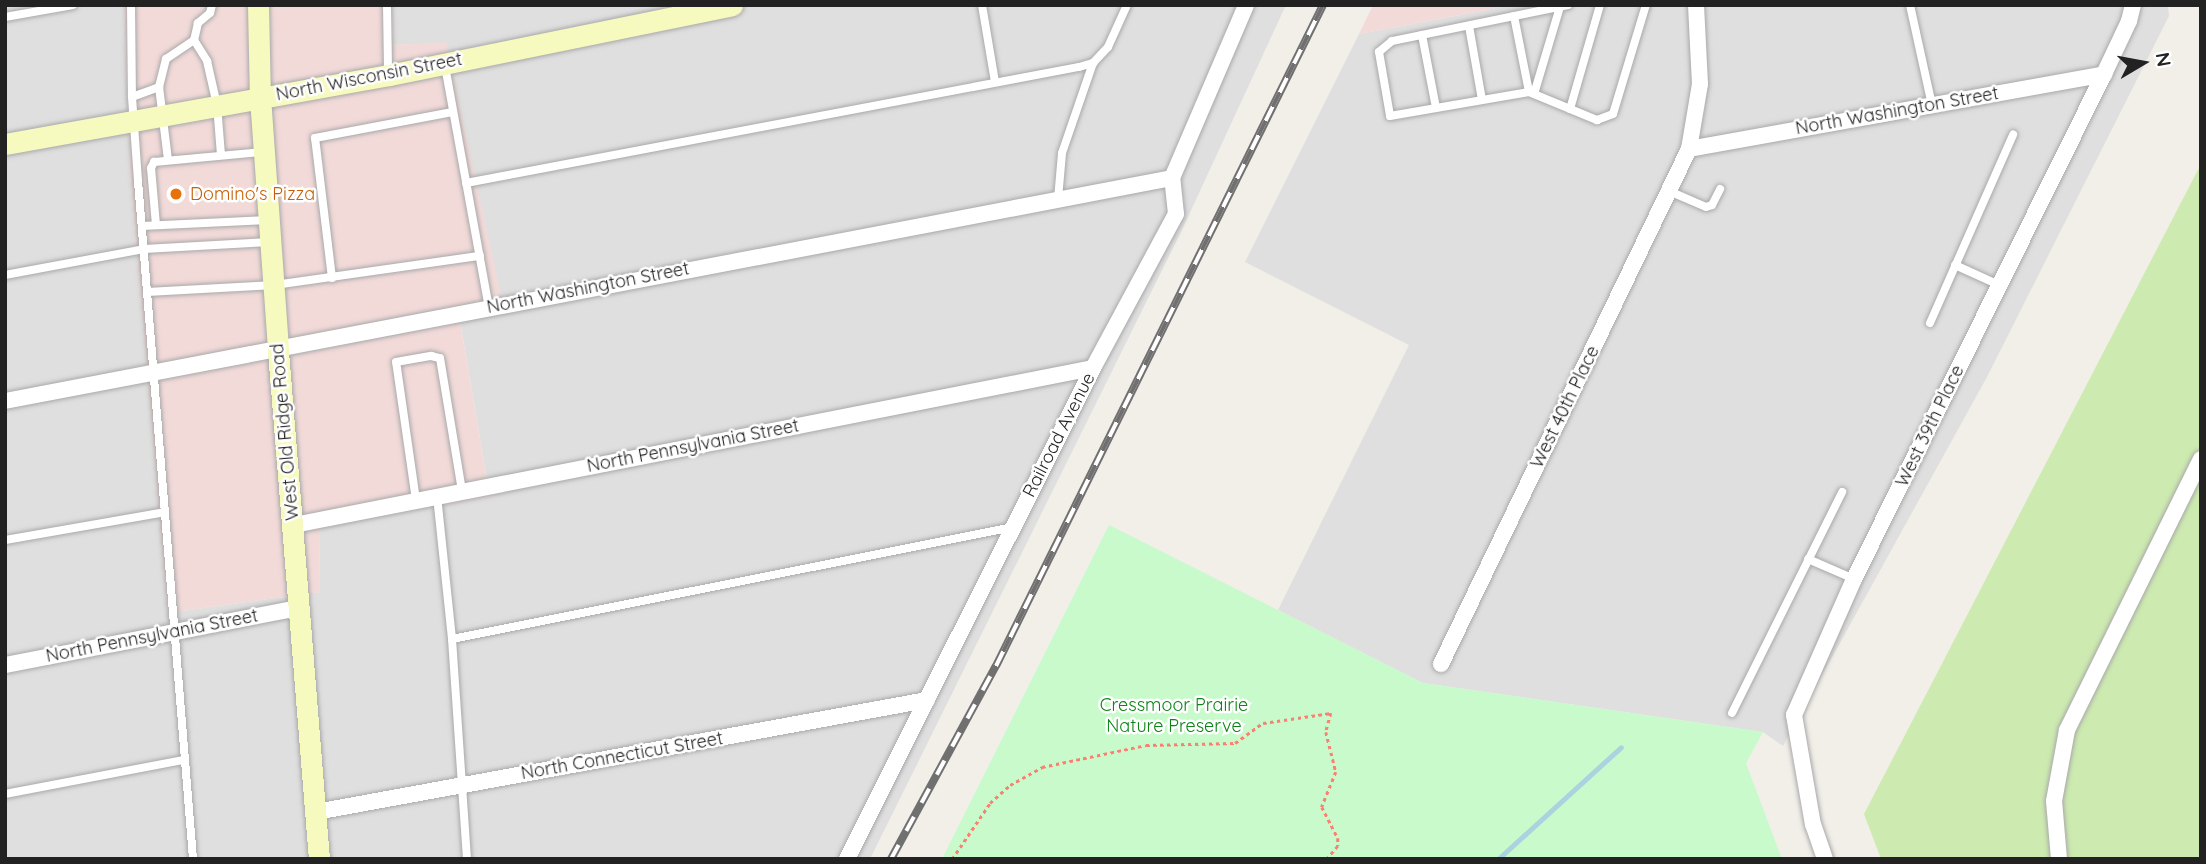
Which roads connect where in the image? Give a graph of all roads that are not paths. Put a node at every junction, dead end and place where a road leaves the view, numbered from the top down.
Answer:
1 (72, 5) edge
2 (131, 5) edge
3 (212, 5) edge
4 (258, 5) edge
5 (387, 5) edge
6 (732, 5) edge
7 (982, 5) edge
8 (1127, 5) edge
9 (1246, 5) edge
10 (1600, 5) edge
11 (1646, 5) edge
12 (1696, 5) edge
13 (1910, 5) edge
14 (2133, 5) edge
15 (1564, 6) edge
16 (1514, 16) junction
17 (5, 18) edge
18 (1469, 26) junction
19 (1422, 35) junction
20 (194, 40) junction
21 (444, 63) junction
22 (1093, 63) junction
23 (2104, 74) junction
24 (388, 75) junction
25 (995, 82) junction
26 (159, 87) junction
27 (1531, 93) junction
28 (132, 97) junction
29 (260, 97) junction
30 (1482, 100) junction
31 (217, 105) junction
32 (1932, 105) junction
33 (1436, 108) junction
34 (1570, 110) junction
35 (453, 112) junction
36 (162, 115) junction
37 (134, 120) junction
38 (2013, 135) dead end
39 (5, 144) edge
40 (1689, 149) junction
41 (264, 151) junction
42 (221, 155) junction
43 (168, 160) junction
44 (1171, 178) junction
45 (466, 183) junction
46 (1720, 189) dead end
47 (1669, 191) junction
48 (1058, 199) junction
49 (270, 220) junction
50 (156, 225) junction
51 (142, 226) junction
52 (272, 242) junction
53 (144, 249) junction
54 (480, 256) junction
55 (1955, 265) junction
56 (5, 275) edge
57 (332, 278) junction
58 (275, 285) junction
59 (2000, 285) junction
60 (148, 292) junction
61 (489, 307) junction
62 (1930, 323) dead end
63 (278, 351) junction
64 (1093, 368) junction
65 (155, 371) junction
66 (5, 401) edge
67 (2201, 459) edge
68 (462, 491) junction
69 (1842, 492) dead end
70 (437, 496) junction
71 (416, 500) junction
72 (165, 512) junction
73 (293, 525) junction
74 (1013, 527) junction
75 (5, 540) edge
76 (1808, 559) junction
77 (1854, 579) junction
78 (299, 608) junction
79 (175, 632) junction
80 (452, 639) junction
81 (1441, 664) dead end
82 (5, 665) edge
83 (928, 700) junction
84 (1732, 713) dead end
85 (184, 760) junction
86 (462, 785) junction
87 (5, 794) edge
88 (316, 812) junction
89 (193, 859) edge
90 (319, 859) edge
91 (467, 859) edge
92 (847, 859) edge
93 (1825, 859) edge
94 (2059, 859) edge

1 - 17 lane
2 - 28 lane
3 - 20 lane
4 - 29 street, West Old Ridge Road
5 - 24 lane
6 - 21 street, North Wisconsin Street
7 - 25 lane
8 - 22 lane
9 - 44 street, Railroad Avenue
10 - 34 lane
11 - 34 lane
12 - 40 street, West 40th Place
13 - 32 lane
14 - 23 street, West 39th Place
15 - 16 lane
15 - 27 lane
16 - 18 lane
16 - 27 lane
18 - 19 lane
18 - 30 lane
19 - 33 lane
19 - 33 lane
20 - 26 lane
20 - 31 lane
21 - 24 street, North Wisconsin Street
21 - 35 lane
22 - 25 lane
22 - 48 lane
23 - 32 street, North Washington Street
23 - 59 street, West 39th Place
24 - 29 street, North Wisconsin Street
25 - 45 lane
26 - 28 lane
26 - 36 lane
27 - 30 lane
27 - 34 lane
28 - 37 lane
29 - 31 street, North Wisconsin Street
29 - 41 street, West Old Ridge Road
30 - 33 lane
31 - 36 street, North Wisconsin Street
31 - 42 lane
32 - 40 street, North Washington Street
35 - 45 lane
35 - 57 lane
36 - 37 street, North Wisconsin Street
36 - 43 lane
37 - 39 street, North Wisconsin Street
37 - 51 lane
38 - 55 lane
40 - 47 street, West 40th Place
41 - 42 lane
41 - 49 street, West Old Ridge Road
42 - 43 lane
43 - 50 lane
44 - 48 street, North Washington Street
44 - 64 street, Railroad Avenue
45 - 54 lane
46 - 47 lane
47 - 81 street, West 40th Place
48 - 61 street, North Washington Street
49 - 50 lane
49 - 52 street, West Old Ridge Road
50 - 51 lane
51 - 53 lane
52 - 53 lane
52 - 58 street, West Old Ridge Road
53 - 56 lane
53 - 60 lane
54 - 57 lane
54 - 61 lane
55 - 59 lane
55 - 62 lane
57 - 58 lane
58 - 60 lane
58 - 63 street, West Old Ridge Road
59 - 77 street, West 39th Place
60 - 65 lane
61 - 63 street, North Washington Street
63 - 65 street, North Washington Street
63 - 73 street, West Old Ridge Road
64 - 68 street, North Pennsylvania Street
64 - 74 street, Railroad Avenue
65 - 66 street, North Washington Street
65 - 72 lane
67 - 94 street
68 - 70 street, North Pennsylvania Street
68 - 71 lane
69 - 76 lane
70 - 71 street, North Pennsylvania Street
70 - 80 lane
71 - 73 street, North Pennsylvania Street
72 - 75 lane
72 - 79 lane
73 - 78 street, West Old Ridge Road
74 - 80 lane
74 - 83 street, Railroad Avenue
76 - 77 lane
76 - 84 lane
77 - 93 street, West 39th Place
78 - 79 street, North Pennsylvania Street
78 - 88 street, West Old Ridge Road
79 - 82 street, North Pennsylvania Street
79 - 85 lane
80 - 86 lane
83 - 86 street, North Connecticut Street
83 - 92 street, Railroad Avenue
85 - 87 lane
85 - 89 lane
86 - 88 street, North Connecticut Street
86 - 91 lane
88 - 90 street, West Old Ridge Road

